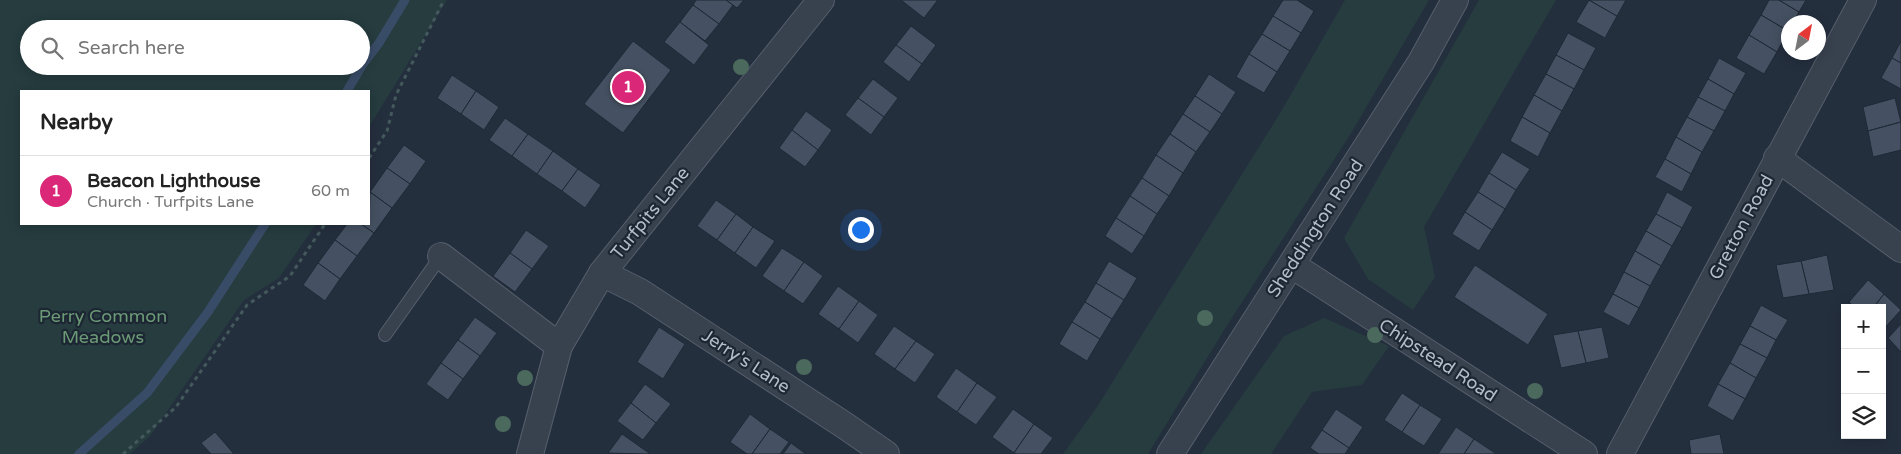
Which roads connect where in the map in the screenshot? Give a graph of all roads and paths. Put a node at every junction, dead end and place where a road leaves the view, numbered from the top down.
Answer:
1 (444, 0) edge
2 (821, 0) edge
3 (1455, 0) edge
4 (1863, 0) edge
5 (370, 156) edge
6 (1777, 158) junction
7 (324, 225) edge
8 (1901, 250) edge
9 (441, 256) joint
10 (1292, 265) junction
11 (602, 273) junction
12 (385, 334) dead end
13 (559, 346) junction
14 (123, 454) edge
15 (530, 454) edge
16 (886, 454) edge
17 (1170, 454) edge
18 (1584, 454) edge
19 (1620, 454) edge

1 - 5 path
2 - 11 street, Turfpits Lane
3 - 10 street, Sheddington Road
4 - 6 street, Gretton Road
6 - 8 street
6 - 19 street, Gretton Road
7 - 14 path
9 - 12 lane
9 - 13 street
10 - 17 street, Sheddington Road
10 - 18 street, Chipstead Road
11 - 13 street, Turfpits Lane
11 - 16 street, Jerry's Lane
13 - 15 street, Turfpits Lane

